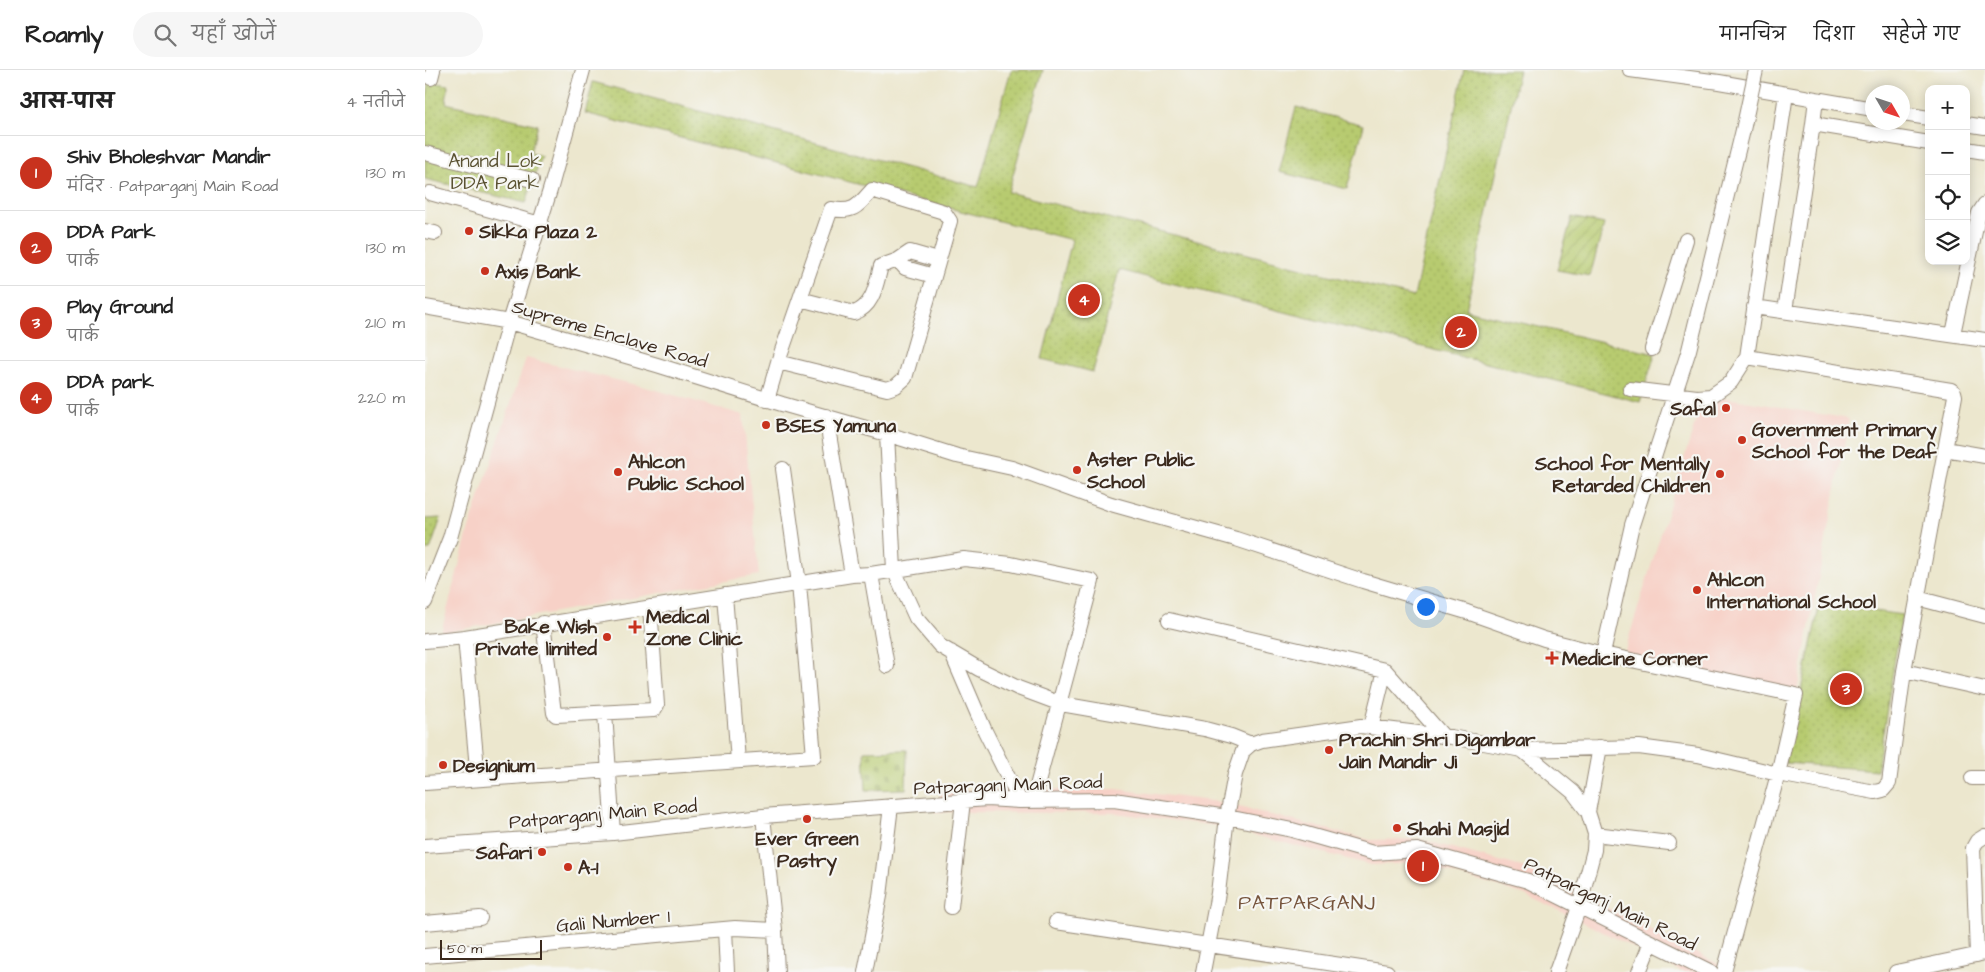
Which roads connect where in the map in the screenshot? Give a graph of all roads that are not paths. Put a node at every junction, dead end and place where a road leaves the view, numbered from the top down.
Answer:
1 (583, 70) edge
2 (1630, 70) edge
3 (1756, 70) edge
4 (1786, 94) junction
5 (1816, 100) junction
6 (1865, 108) edge
7 (1910, 115) edge
8 (1925, 117) edge
9 (1813, 124) junction
10 (1970, 125) edge
11 (1985, 127) edge
12 (1925, 142) edge
13 (1970, 150) edge
14 (1985, 152) edge
15 (425, 153) edge
16 (532, 180) dead end
17 (430, 193) dead end
18 (1985, 204) edge
19 (540, 224) junction
20 (1686, 240) dead end
21 (898, 260) junction
22 (938, 260) junction
23 (934, 276) junction
24 (801, 299) junction
25 (1754, 307) junction
26 (425, 308) edge
27 (1785, 311) junction
28 (509, 322) junction
29 (1953, 334) junction
30 (1985, 340) edge
31 (1652, 349) dead end
32 (1747, 357) junction
33 (778, 362) junction
34 (1630, 389) dead end
35 (1675, 395) junction
36 (767, 400) junction
37 (826, 416) junction
38 (887, 434) junction
39 (1945, 449) junction
40 (1985, 456) edge
41 (783, 469) dead end
42 (894, 570) junction
43 (852, 574) junction
44 (871, 574) junction
45 (799, 584) junction
46 (725, 595) junction
47 (1917, 598) junction
48 (425, 602) edge
49 (650, 607) junction
50 (1985, 616) edge
51 (1169, 620) dead end
52 (543, 623) junction
53 (465, 637) junction
54 (425, 641) edge
55 (951, 652) junction
56 (1603, 654) junction
57 (887, 666) dead end
58 (1385, 670) junction
59 (1904, 671) junction
60 (1985, 688) edge
61 (1061, 704) junction
62 (605, 713) junction
63 (1371, 727) junction
64 (1443, 736) junction
65 (1251, 744) junction
66 (1600, 747) junction
67 (1522, 750) junction
68 (737, 761) junction
69 (609, 769) junction
70 (1778, 774) junction
71 (478, 779) junction
72 (425, 783) edge
73 (963, 801) junction
74 (1027, 801) junction
75 (891, 806) junction
76 (1589, 812) junction
77 (763, 816) junction
78 (1227, 817) junction
79 (613, 833) junction
80 (1595, 834) junction
81 (1985, 836) edge
82 (1669, 843) dead end
83 (425, 846) edge
84 (951, 907) dead end
85 (1579, 907) junction
86 (480, 918) dead end
87 (1057, 922) dead end
88 (425, 923) edge
89 (725, 929) junction
90 (775, 930) junction
91 (1651, 942) junction
92 (1208, 944) junction
93 (1981, 954) edge
94 (425, 956) edge
95 (1367, 970) edge
96 (727, 972) edge
97 (777, 972) edge
98 (865, 972) edge
99 (1203, 972) edge
100 (1387, 972) edge
101 (1556, 972) edge
102 (1639, 972) edge
103 (1711, 972) edge
104 (1723, 972) edge
105 (1895, 972) edge

1 - 19 street
2 - 4 street
3 - 35 street, bridge
4 - 5 street
4 - 25 street
5 - 6 street
5 - 9 street
7 - 8 street
9 - 12 street
9 - 27 street
10 - 11 street
13 - 14 street
15 - 16 street
17 - 19 street
18 - 29 street
19 - 28 street
20 - 31 street
21 - 22 street
21 - 23 street
21 - 24 street
22 - 23 street
22 - 24 street
23 - 33 street
24 - 33 street
25 - 27 street
25 - 32 street
26 - 28 street, Supreme Enclave Road
27 - 29 street
28 - 36 street, Supreme Enclave Road
28 - 48 street
29 - 30 street
32 - 35 street
32 - 39 street
33 - 36 street
34 - 35 street
35 - 56 street
36 - 37 street, Supreme Enclave Road
37 - 38 street, Supreme Enclave Road
37 - 43 street
38 - 42 street
38 - 56 street, Supreme Enclave Road
39 - 40 street
39 - 47 street
41 - 45 street
42 - 44 street
42 - 55 street
42 - 61 street
43 - 44 street
43 - 45 street
44 - 57 street
45 - 46 street
45 - 68 street
46 - 49 street
46 - 68 street
47 - 50 street
47 - 59 street
49 - 52 street
49 - 62 street
51 - 58 street
52 - 53 street
52 - 62 street
53 - 54 street
53 - 71 street
55 - 61 street
55 - 74 street
56 - 70 street, Supreme Enclave Road
58 - 63 street
58 - 64 street
59 - 60 street
59 - 70 street
61 - 65 street
61 - 74 street
62 - 69 street
63 - 64 street
63 - 65 street
64 - 67 street
65 - 78 street
66 - 67 street
66 - 70 street
66 - 76 street
67 - 76 street
68 - 69 street
69 - 71 street
69 - 79 street
70 - 104 street
71 - 72 street
73 - 74 street, Patparganj Main Road
73 - 75 street, Patparganj Main Road
73 - 84 street
74 - 78 street, Patparganj Main Road
75 - 77 street, Patparganj Main Road
75 - 98 street
76 - 80 street
77 - 79 street, Patparganj Main Road
77 - 90 street
78 - 85 street, Patparganj Main Road
78 - 92 street
79 - 83 street, Patparganj Main Road
80 - 82 street
80 - 85 street
81 - 93 street
85 - 91 street, Patparganj Main Road
85 - 101 street
86 - 88 street
87 - 92 street
89 - 90 street, Gali Number 1
89 - 94 street, Gali Number 1
89 - 96 street
90 - 97 street
91 - 102 street
91 - 103 street, Patparganj Main Road
92 - 95 street
92 - 99 street
93 - 105 street
95 - 100 street

